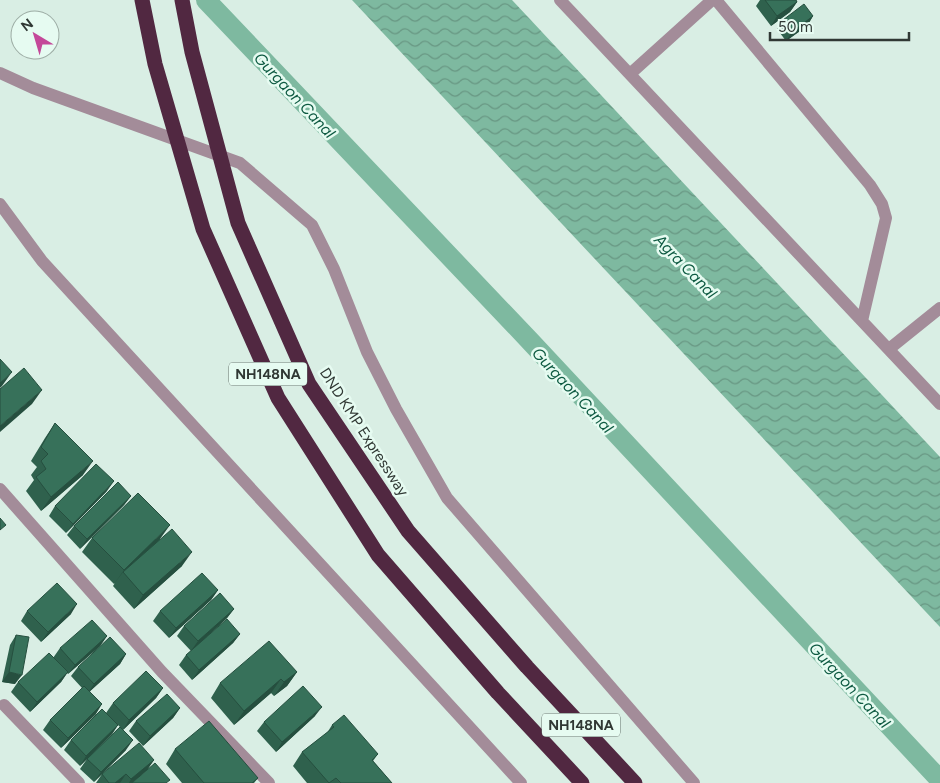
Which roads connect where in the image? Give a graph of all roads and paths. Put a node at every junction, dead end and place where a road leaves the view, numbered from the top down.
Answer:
1 (142, 0) edge
2 (182, 0) edge
3 (560, 0) edge
4 (714, 0) edge
5 (0, 73) edge
6 (630, 74) junction
7 (0, 204) edge
8 (940, 308) edge
9 (862, 320) junction
10 (889, 349) junction
11 (940, 403) edge
12 (0, 489) edge
13 (4, 705) dead end
14 (79, 783) edge
15 (269, 783) edge
16 (521, 783) edge
17 (582, 783) edge
18 (635, 783) edge
19 (694, 783) edge

1 - 17 highway, NH148NA
2 - 18 highway, DND KMP Expressway / NH148NA
3 - 6 street
4 - 6 street
4 - 9 street
5 - 19 street
6 - 9 street
7 - 16 street
8 - 10 street
9 - 10 street
10 - 11 street
12 - 15 street
13 - 14 street

